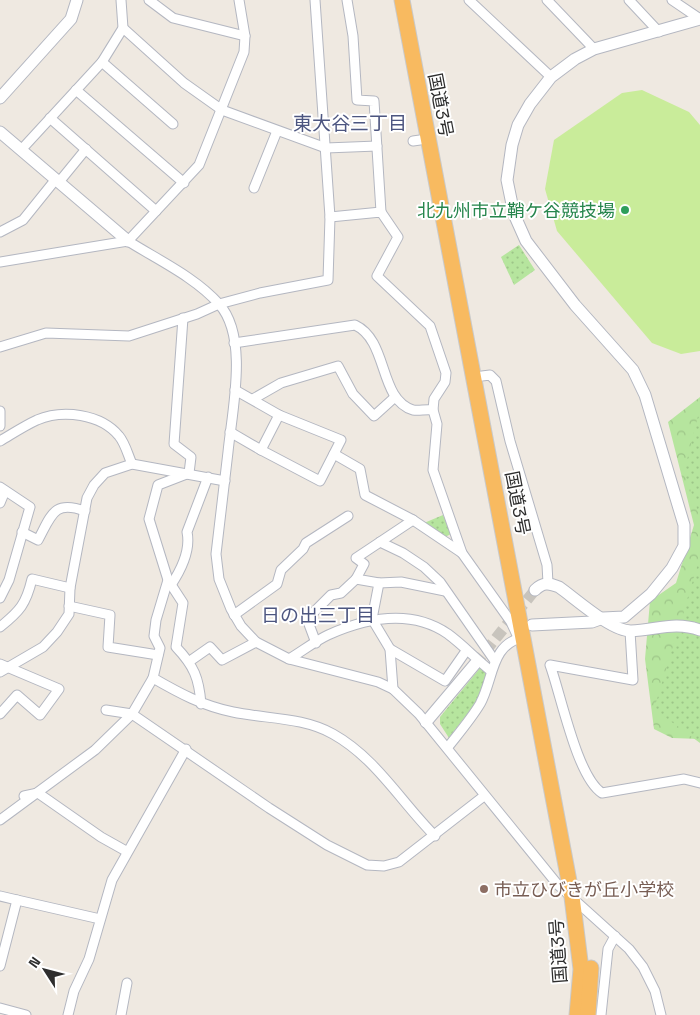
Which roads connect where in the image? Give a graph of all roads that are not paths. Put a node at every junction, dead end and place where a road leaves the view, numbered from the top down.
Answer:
1 (77, 0) edge
2 (121, 0) edge
3 (149, 0) edge
4 (239, 0) edge
5 (315, 0) edge
6 (347, 0) edge
7 (402, 0) edge
8 (412, 0) edge
9 (469, 0) edge
10 (547, 0) edge
11 (629, 0) edge
12 (672, 0) edge
13 (480, 3) edge
14 (700, 19) edge
15 (123, 28) junction
16 (659, 32) junction
17 (245, 36) junction
18 (594, 50) junction
19 (102, 62) junction
20 (551, 78) junction
21 (76, 90) junction
22 (0, 98) edge
23 (222, 110) junction
24 (50, 118) junction
25 (173, 124) dead end
26 (277, 131) junction
27 (0, 132) edge
28 (377, 146) junction
29 (326, 148) junction
30 (86, 149) junction
31 (21, 150) junction
32 (57, 181) junction
33 (184, 183) junction
34 (254, 188) dead end
35 (156, 211) junction
36 (381, 212) junction
37 (330, 217) junction
38 (0, 232) edge
39 (128, 241) junction
40 (0, 262) edge
41 (219, 304) junction
42 (183, 318) junction
43 (234, 343) junction
44 (0, 347) edge
45 (482, 376) junction
46 (236, 390) junction
47 (395, 397) junction
48 (253, 399) junction
49 (433, 410) junction
50 (0, 411) edge
51 (279, 415) junction
52 (0, 426) edge
53 (230, 432) junction
54 (0, 441) edge
55 (260, 450) junction
56 (334, 454) junction
57 (132, 464) junction
58 (189, 473) junction
59 (208, 477) junction
60 (225, 481) junction
61 (2, 489) edge
62 (0, 503) edge
63 (85, 511) junction
64 (348, 516) dead end
65 (413, 520) junction
66 (22, 532) junction
67 (380, 542) junction
68 (462, 553) junction
69 (356, 579) junction
70 (169, 582) junction
71 (378, 583) junction
72 (548, 583) junction
73 (70, 588) junction
74 (535, 590) tunnel mouth
75 (445, 591) junction
76 (0, 598) edge
77 (69, 606) junction
78 (234, 615) junction
79 (604, 618) junction
80 (372, 619) junction
81 (0, 627) edge
82 (700, 630) edge
83 (630, 631) junction
84 (525, 633) junction
85 (256, 642) junction
86 (316, 643) junction
87 (390, 649) junction
88 (466, 651) junction
89 (0, 655) edge
90 (158, 656) junction
91 (289, 659) junction
92 (190, 661) junction
93 (495, 661) junction
94 (475, 664) tunnel mouth
95 (3, 668) edge
96 (491, 671) junction
97 (153, 678) junction
98 (392, 689) junction
99 (201, 704) junction
100 (106, 710) dead end
101 (0, 714) edge
102 (132, 714) junction
103 (426, 722) junction
104 (448, 747) junction
105 (186, 749) junction
106 (700, 783) edge
107 (38, 793) junction
108 (24, 796) dead end
109 (484, 796) junction
110 (0, 820) edge
111 (434, 836) junction
112 (126, 851) junction
113 (0, 896) edge
114 (17, 900) junction
115 (578, 902) junction
116 (100, 918) junction
117 (616, 936) junction
118 (0, 966) edge
119 (128, 983) dead end
120 (0, 1008) edge
121 (26, 1015) edge
122 (68, 1015) edge
123 (121, 1015) edge
124 (577, 1015) edge
125 (588, 1015) edge
126 (601, 1015) edge
127 (661, 1015) edge

1 - 22 street
2 - 15 street
3 - 17 street
4 - 17 street
5 - 29 street
6 - 28 street
7 - 84 highway, 国道3号
8 - 45 highway, 国道3号
9 - 13 street
10 - 18 street
11 - 16 street
12 - 14 street
13 - 20 street
14 - 16 street
15 - 19 street
15 - 23 street
16 - 18 street
17 - 23 street
18 - 20 street
19 - 21 street
19 - 25 street
20 - 79 street
21 - 24 street
21 - 33 street
23 - 26 street
23 - 33 street
24 - 30 street
24 - 31 street
26 - 29 street
26 - 34 street
27 - 31 street
28 - 29 street
28 - 36 street
29 - 37 street
30 - 32 street
30 - 35 street
31 - 32 street
32 - 38 street
32 - 39 street
33 - 35 street
35 - 39 street
36 - 37 street
36 - 49 street
37 - 41 street
39 - 40 street
39 - 41 street
41 - 42 street
41 - 43 street
42 - 44 street
42 - 58 street
43 - 46 street
43 - 47 street
45 - 72 street
45 - 84 highway, 国道3号
46 - 48 street
46 - 53 street
47 - 48 street
47 - 49 street
48 - 51 street
49 - 68 street
50 - 52 street
51 - 55 street
51 - 56 street
53 - 55 street
53 - 60 street
54 - 57 street
55 - 56 street
56 - 65 street
57 - 58 street
57 - 63 street
58 - 59 street
58 - 70 street
59 - 60 street
59 - 70 street
60 - 78 street
61 - 62 street
61 - 66 street
63 - 66 street
63 - 73 street
64 - 78 street
65 - 67 street
65 - 68 street
66 - 76 street
67 - 69 street
67 - 75 street
68 - 84 street
69 - 71 street
69 - 86 street
70 - 90 street
70 - 92 street
71 - 75 street
71 - 80 street
72 - 74 street
72 - 79 street
73 - 77 street
73 - 81 street
75 - 93 street
77 - 90 street
77 - 95 street
78 - 85 street
79 - 83 street
79 - 84 street
80 - 86 street
80 - 87 street
80 - 88 street
82 - 83 street
83 - 106 street
84 - 93 street
84 - 115 highway, 国道3号
85 - 91 street
85 - 92 street
86 - 91 street
87 - 88 street
87 - 98 street
88 - 96 street
89 - 95 street
90 - 97 street
91 - 98 street
92 - 99 street
93 - 96 street
94 - 103 street
95 - 101 street
96 - 104 street
97 - 99 street
97 - 102 street
98 - 103 street
99 - 111 street
100 - 102 street
102 - 105 street
102 - 107 street
103 - 104 street
104 - 109 street
105 - 111 street
105 - 112 street
107 - 108 street
107 - 110 street
107 - 112 street
109 - 111 street
109 - 115 street
112 - 116 street
113 - 114 street
114 - 116 street
114 - 118 street
115 - 117 street
115 - 124 highway, 国道3号
115 - 125 highway, 国道3号
116 - 122 street
117 - 126 street
117 - 127 street
119 - 123 street
120 - 121 street

